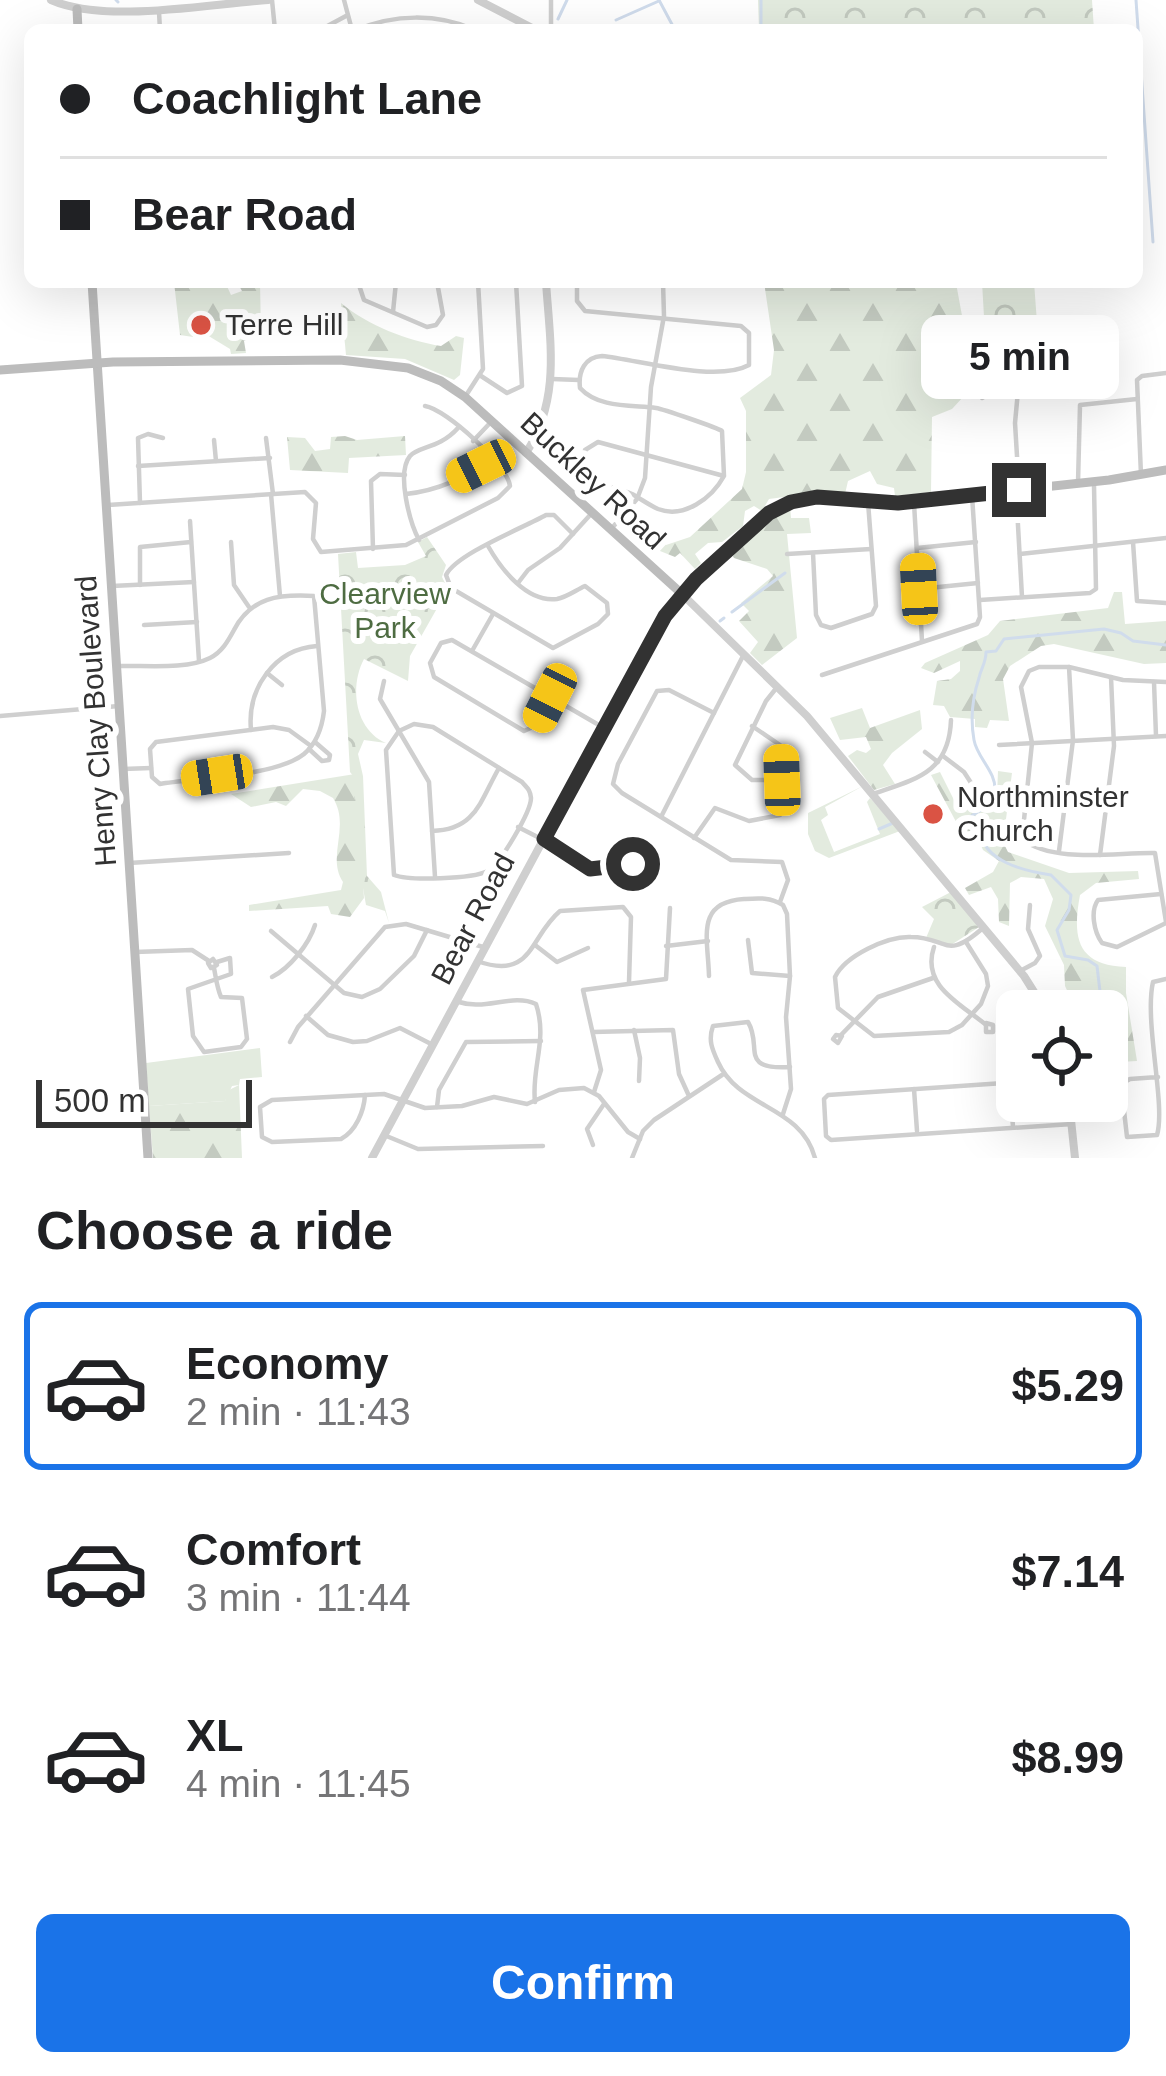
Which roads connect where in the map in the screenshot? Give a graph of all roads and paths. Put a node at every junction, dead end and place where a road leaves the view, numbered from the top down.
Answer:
1 (51, 0) edge
2 (270, 0) edge
3 (344, 0) edge
4 (478, 0) edge
5 (77, 5) edge
6 (159, 8) junction
7 (346, 16) junction
8 (443, 19) junction
9 (393, 20) junction
10 (160, 24) edge
11 (331, 24) edge
12 (351, 24) edge
13 (377, 24) edge
14 (393, 24) edge
15 (443, 24) edge
16 (458, 24) edge
17 (524, 24) edge
18 (92, 288) edge
19 (360, 288) edge
20 (395, 288) edge
21 (438, 288) edge
22 (478, 288) edge
23 (516, 288) edge
24 (546, 288) edge
25 (577, 288) edge
26 (663, 288) edge
27 (393, 312) junction
28 (664, 316) junction
29 (656, 363) junction
30 (96, 364) junction
31 (0, 370) edge
32 (1166, 373) edge
33 (481, 376) junction
34 (552, 379) junction
35 (579, 380) junction
36 (465, 397) junction
37 (982, 398) dead end
38 (1137, 399) junction
39 (425, 406) dead end
40 (650, 407) junction
41 (492, 421) junction
42 (458, 427) junction
43 (164, 438) dead end
44 (266, 438) dead end
45 (214, 440) dead end
46 (473, 441) junction
47 (526, 453) junction
48 (647, 455) junction
49 (490, 456) junction
50 (270, 458) junction
51 (216, 461) junction
52 (138, 466) junction
53 (1166, 470) edge
54 (405, 475) junction
55 (1141, 475) junction
56 (724, 476) junction
57 (1094, 482) junction
58 (1078, 483) junction
59 (1018, 490) junction
60 (272, 494) junction
61 (406, 494) junction
62 (972, 495) junction
63 (638, 498) junction
64 (914, 501) junction
65 (868, 502) junction
66 (140, 503) junction
67 (105, 505) junction
68 (591, 514) junction
69 (190, 521) dead end
70 (610, 530) junction
71 (574, 533) junction
72 (1166, 538) edge
73 (419, 540) junction
74 (192, 542) junction
75 (231, 542) dead end
76 (976, 542) junction
77 (1133, 542) junction
78 (488, 546) junction
79 (1096, 547) junction
80 (917, 548) junction
81 (373, 549) junction
82 (872, 549) junction
83 (813, 553) junction
84 (787, 554) dead end
85 (1020, 554) junction
86 (194, 582) junction
87 (518, 583) junction
88 (978, 583) junction
89 (140, 585) junction
90 (112, 586) junction
91 (919, 589) junction
92 (682, 595) junction
93 (280, 597) junction
94 (1022, 597) junction
95 (980, 600) junction
96 (1166, 603) edge
97 (249, 607) junction
98 (494, 614) junction
99 (196, 622) junction
100 (144, 625) dead end
101 (922, 641) junction
102 (320, 646) junction
103 (472, 651) junction
104 (744, 654) junction
105 (199, 662) junction
106 (117, 666) junction
107 (1069, 667) junction
108 (267, 673) junction
109 (821, 675) dead end
110 (1111, 676) junction
111 (1154, 680) junction
112 (384, 681) dead end
113 (1166, 682) edge
114 (282, 685) dead end
115 (778, 686) junction
116 (550, 698) junction
117 (119, 706) junction
118 (714, 713) junction
119 (0, 716) edge
120 (951, 720) dead end
121 (752, 726) junction
122 (604, 728) junction
123 (250, 730) junction
124 (399, 730) junction
125 (1156, 736) junction
126 (1166, 736) edge
127 (1114, 738) junction
128 (1073, 740) junction
129 (1032, 743) junction
130 (999, 746) dead end
131 (312, 748) junction
132 (925, 752) dead end
133 (940, 759) junction
134 (499, 767) junction
135 (151, 768) junction
136 (123, 770) junction
137 (782, 780) junction
138 (975, 789) dead end
139 (873, 794) junction
140 (661, 817) junction
141 (518, 827) junction
142 (432, 830) junction
143 (694, 838) junction
144 (544, 839) junction
145 (1059, 851) junction
146 (289, 853) dead end
147 (1100, 855) junction
148 (642, 858) dead end
149 (129, 863) junction
150 (435, 877) junction
151 (1161, 894) junction
152 (779, 902) junction
153 (1030, 905) dead end
154 (670, 908) dead end
155 (1166, 923) edge
156 (315, 925) dead end
157 (984, 927) junction
158 (427, 930) junction
159 (272, 931) dead end
160 (748, 940) dead end
161 (708, 941) junction
162 (966, 942) junction
163 (934, 944) junction
164 (535, 945) junction
165 (667, 946) junction
166 (484, 948) junction
167 (588, 948) dead end
168 (135, 952) junction
169 (296, 954) junction
170 (477, 962) junction
171 (213, 964) junction
172 (1020, 971) junction
173 (272, 976) dead end
174 (709, 976) dead end
175 (790, 976) junction
176 (933, 978) junction
177 (1166, 979) edge
178 (217, 980) junction
179 (333, 985) junction
180 (629, 985) junction
181 (1032, 990) edge
182 (456, 1001) junction
183 (972, 1014) junction
184 (306, 1016) junction
185 (853, 1022) junction
186 (985, 1024) dead end
187 (634, 1030) junction
188 (592, 1032) junction
189 (841, 1035) dead end
190 (541, 1041) junction
191 (290, 1042) dead end
192 (433, 1045) junction
193 (790, 1067) junction
194 (724, 1075) junction
195 (1158, 1077) junction
196 (639, 1081) dead end
197 (914, 1089) junction
198 (594, 1092) junction
199 (365, 1095) junction
200 (689, 1096) junction
201 (403, 1100) junction
202 (535, 1102) junction
203 (605, 1103) junction
204 (437, 1107) junction
205 (783, 1114) junction
206 (1164, 1116) edge
207 (1072, 1124) joint
208 (1012, 1127) junction
209 (917, 1133) junction
210 (384, 1135) junction
211 (640, 1139) junction
212 (593, 1144) dead end
213 (543, 1146) dead end
214 (439, 1154) edge
215 (148, 1158) edge
216 (372, 1158) edge
217 (632, 1158) edge
218 (815, 1158) edge
219 (1075, 1158) edge

1 - 5 street
2 - 6 street
3 - 7 street
4 - 17 street
5 - 6 street
6 - 10 street
7 - 11 street
7 - 12 street
8 - 9 street
8 - 15 street
8 - 16 street
9 - 13 street
9 - 14 street
18 - 30 main road, Henry Clay Boulevard
19 - 27 street
20 - 27 street
21 - 27 street
22 - 33 street
23 - 33 street
24 - 34 street
25 - 28 street
26 - 28 street
28 - 29 street
28 - 29 street
29 - 35 street
29 - 40 street
30 - 31 main road, Buckley Road
30 - 36 main road, Buckley Road
30 - 67 main road, Henry Clay Boulevard
32 - 38 street
33 - 36 street
34 - 35 street
34 - 47 street
35 - 40 street
36 - 41 main road, Buckley Road
37 - 59 street
38 - 55 street
38 - 58 street
39 - 42 street
40 - 48 street
40 - 56 street
41 - 46 street
41 - 47 main road, Buckley Road
42 - 46 street
42 - 54 street
43 - 52 street
44 - 50 street
45 - 51 street
46 - 49 street
47 - 68 main road, Buckley Road
48 - 56 street
48 - 63 street
48 - 63 street
49 - 61 street
49 - 73 street
50 - 51 street
50 - 60 street
51 - 52 street
52 - 66 street
53 - 55 main road, Bear Road
54 - 61 street
54 - 81 street
55 - 57 main road, Bear Road
56 - 63 street
57 - 58 main road, Bear Road
57 - 79 street
58 - 59 main road, Bear Road
59 - 62 main road, Bear Road
59 - 85 street
60 - 66 street
60 - 81 street
60 - 93 street
61 - 73 street
62 - 64 main road, Bear Road
62 - 76 street
63 - 70 street
64 - 65 main road, Bear Road
64 - 80 street
65 - 82 street
65 - 92 main road, Bear Road
66 - 67 street
67 - 90 main road, Henry Clay Boulevard
68 - 70 main road, Buckley Road
68 - 71 street
69 - 74 street
70 - 92 main road, Buckley Road
71 - 78 street
71 - 87 street
72 - 77 street
73 - 81 street
74 - 86 street
74 - 89 street
75 - 97 street
76 - 80 street
76 - 88 street
77 - 79 street
77 - 96 street
78 - 87 street
78 - 98 street
79 - 85 street
79 - 94 street
80 - 91 street
82 - 83 street
82 - 83 street
83 - 84 street
85 - 94 street
86 - 89 street
86 - 99 street
87 - 98 street
88 - 91 street
88 - 95 street
89 - 90 street
90 - 106 main road, Henry Clay Boulevard
91 - 101 street
92 - 104 street, Buckley Road
92 - 122 street, Bear Road
93 - 97 street
93 - 102 street
94 - 95 street
95 - 101 street
97 - 105 street
98 - 103 street
99 - 100 street
99 - 105 street
101 - 109 street
102 - 108 street
102 - 131 street
103 - 116 street
103 - 116 street
104 - 115 street, Buckley Road
104 - 118 street
105 - 106 street
106 - 117 main road, Henry Clay Boulevard
107 - 110 street
107 - 128 street
107 - 129 street
108 - 114 street
108 - 123 street
110 - 111 street
110 - 127 street
111 - 113 street
111 - 125 street
112 - 124 street
115 - 121 street
115 - 139 street, Buckley Road
116 - 122 street
117 - 119 street
117 - 136 main road, Henry Clay Boulevard
118 - 140 street
118 - 140 street
120 - 133 street
121 - 137 street
121 - 137 street
122 - 144 street, Bear Road
123 - 131 street
123 - 135 street
124 - 134 street
124 - 142 street
124 - 150 street
125 - 126 street
125 - 127 street
127 - 128 street
127 - 147 street
128 - 129 street
128 - 145 street
129 - 130 street
129 - 145 street
131 - 135 street
132 - 133 street
133 - 138 street
133 - 139 street
134 - 141 street
134 - 142 street
135 - 136 street
136 - 149 main road, Henry Clay Boulevard
137 - 143 street
139 - 157 street, Buckley Road
140 - 143 street
141 - 144 street
141 - 150 street
142 - 150 street
143 - 152 street
144 - 148 street
144 - 166 street, Bear Road
145 - 147 street
146 - 149 street
147 - 151 street
149 - 168 main road, Henry Clay Boulevard
151 - 155 street
151 - 155 street
152 - 161 street
152 - 175 street
153 - 172 street
154 - 165 street
156 - 169 street
157 - 162 street
157 - 172 street, Buckley Road
158 - 166 street
158 - 179 street
158 - 179 street
159 - 169 street
160 - 175 street
161 - 165 street
161 - 174 street
162 - 163 street
162 - 183 street
163 - 176 street
163 - 185 street
164 - 167 street
164 - 170 street
164 - 180 street
165 - 180 street
166 - 170 street, Bear Road
168 - 171 street
168 - 215 main road, Henry Clay Boulevard
169 - 173 street
169 - 179 street
170 - 182 street, Bear Road
171 - 178 street
171 - 178 street
172 - 181 street, Buckley Road
175 - 193 street
176 - 183 street
176 - 185 street
177 - 195 street
178 - 178 street
179 - 184 street
180 - 188 street
182 - 190 street
182 - 192 street, Bear Road
183 - 185 street
183 - 186 street
184 - 191 street
184 - 192 street
185 - 189 street
187 - 188 street
187 - 196 street
187 - 200 street
188 - 198 street
190 - 202 street
190 - 204 street
192 - 201 street, Bear Road
193 - 194 street
193 - 205 street
194 - 200 street
194 - 205 street
195 - 206 street
195 - 206 street
197 - 208 street
197 - 209 street
197 - 209 street
198 - 202 street
198 - 203 street
199 - 199 street
199 - 201 street
200 - 211 street
201 - 204 street
201 - 210 street, Bear Road
202 - 204 street
203 - 211 street
203 - 212 street
205 - 218 street
207 - 208 street
207 - 219 street
208 - 209 street
210 - 214 street
210 - 216 street, Bear Road
211 - 217 street
213 - 214 street

